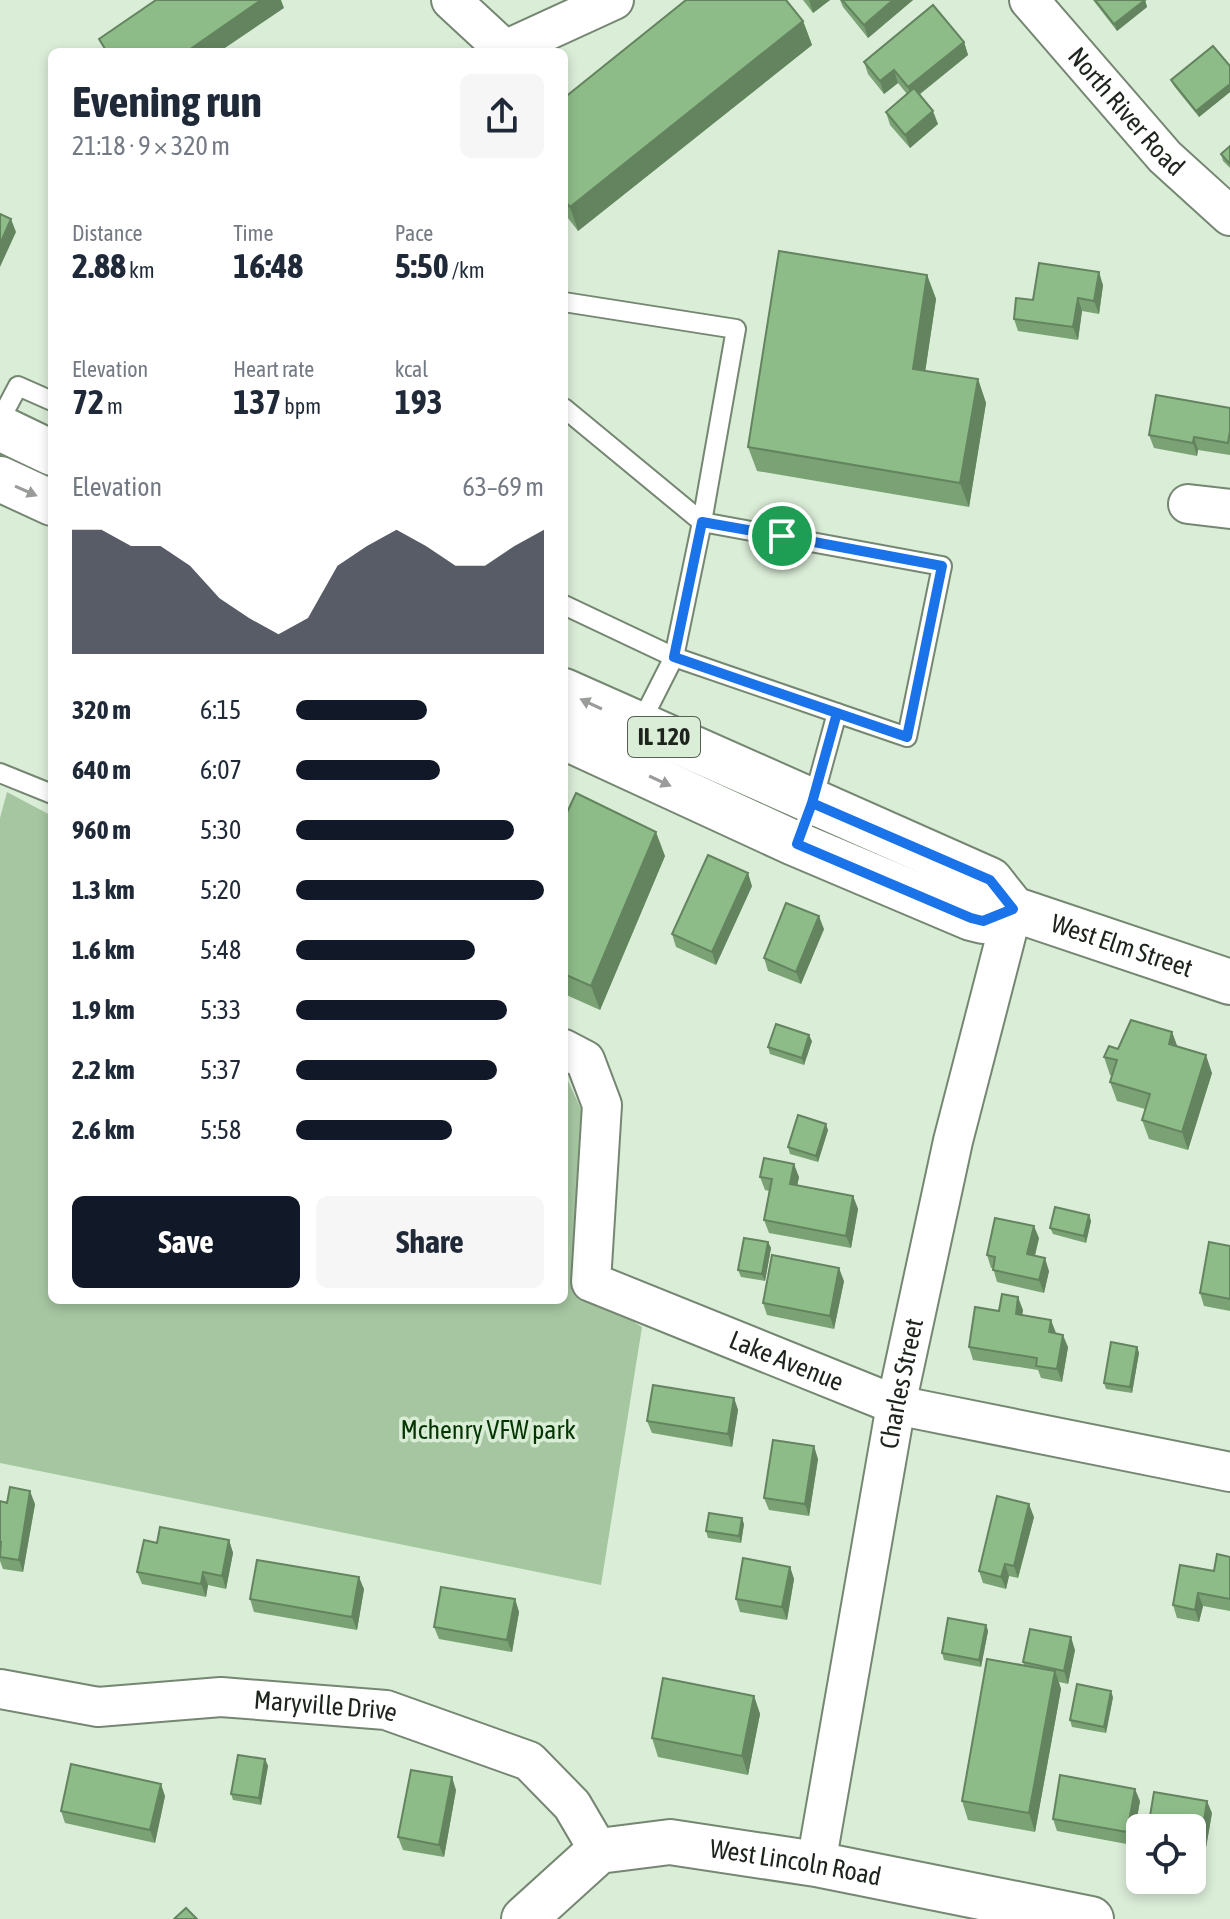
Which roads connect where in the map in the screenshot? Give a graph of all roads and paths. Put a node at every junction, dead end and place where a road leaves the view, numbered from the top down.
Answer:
1 (451, 0) edge
2 (614, 0) edge
3 (1029, 0) edge
4 (503, 48) edge
5 (509, 48) edge
6 (1230, 216) edge
7 (568, 303) edge
8 (48, 399) edge
9 (568, 411) edge
10 (0, 420) edge
11 (0, 428) edge
12 (48, 451) edge
13 (0, 479) edge
14 (48, 501) edge
15 (1188, 504) dead end
16 (1230, 509) edge
17 (702, 522) junction
18 (568, 607) edge
19 (674, 657) junction
20 (568, 694) edge
21 (837, 713) junction
22 (568, 737) edge
23 (630, 744) junction
24 (0, 773) edge
25 (48, 792) edge
26 (805, 823) junction
27 (1013, 909) junction
28 (1230, 982) edge
29 (568, 1051) edge
30 (896, 1405) junction
31 (1230, 1472) edge
32 (0, 1689) edge
33 (599, 1851) junction
34 (816, 1864) junction
35 (1064, 1916) edge
36 (524, 1919) edge

1 - 4 street
2 - 5 street
3 - 6 street, North River Road
7 - 17 lane
8 - 10 lane
9 - 17 lane
11 - 12 main road
13 -> 14 main road
15 - 16 street
17 - 19 lane
17 - 21 lane
18 - 19 lane
19 - 21 lane
19 - 23 lane
23 -> 20 main road, IL 120
21 - 26 lane
22 - 23 main road, IL 120
23 - 26 main road, IL 120
24 - 25 lane
26 - 27 main road, IL 120
27 - 28 main road, West Elm Street
27 - 30 street, Charles Street
29 - 30 street, Lake Avenue
30 - 31 street, Lake Avenue
30 - 34 street, Charles Street
32 - 33 street, Maryville Drive
33 - 34 main road, West Lincoln Road
33 - 36 main road
34 - 35 main road, West Lincoln Road

